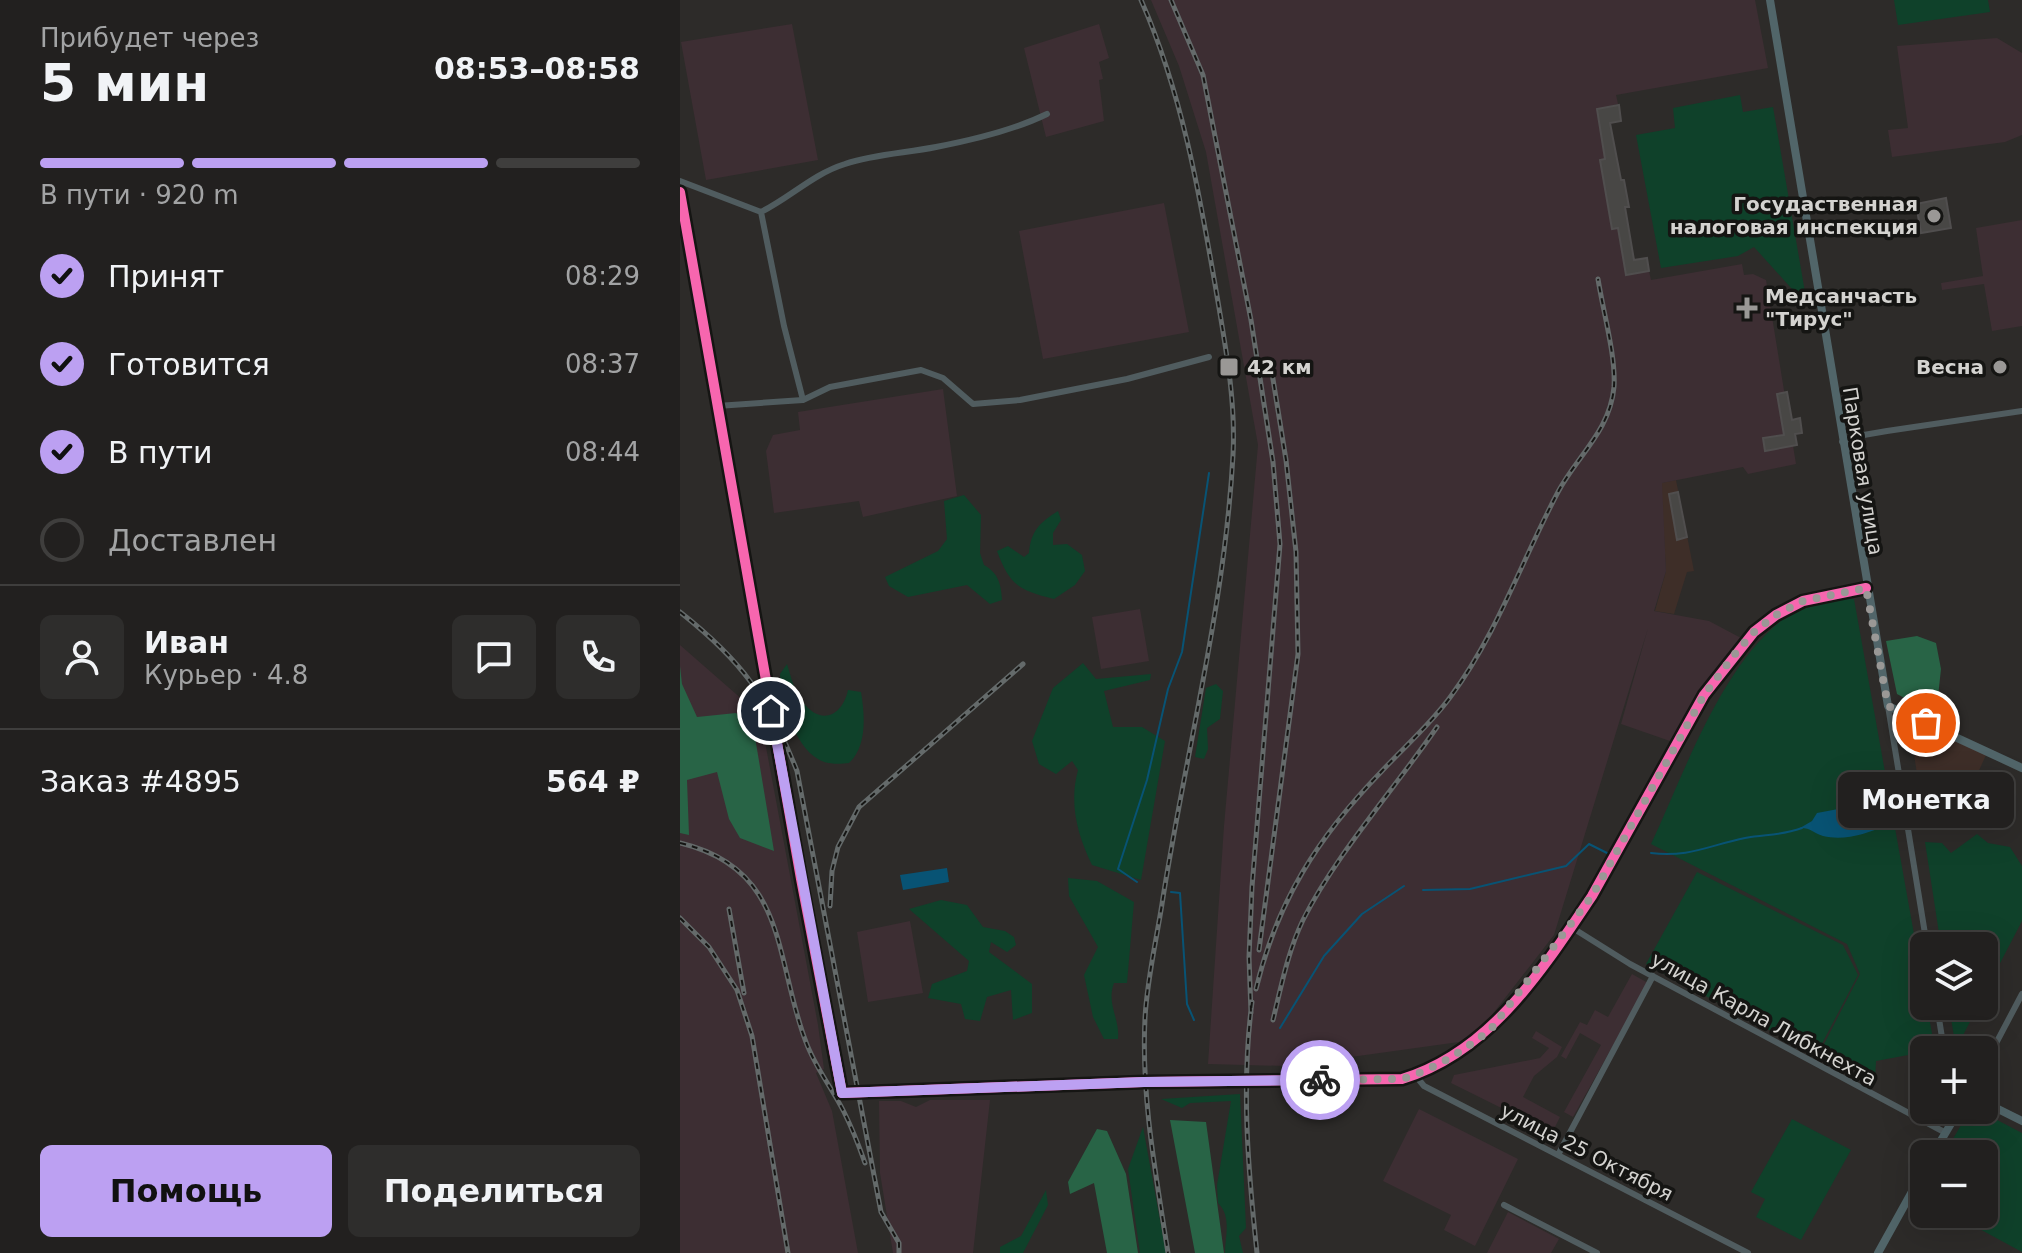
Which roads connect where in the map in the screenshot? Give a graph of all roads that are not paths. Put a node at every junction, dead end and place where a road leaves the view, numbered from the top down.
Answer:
1 (1770, 0) edge
2 (1047, 114) dead end
3 (680, 181) edge
4 (680, 192) edge
5 (761, 212) junction
6 (682, 216) edge
7 (1209, 357) dead end
8 (803, 400) junction
9 (717, 406) junction
10 (2022, 411) edge
11 (1842, 442) junction
12 (1866, 588) junction
13 (1888, 706) junction
14 (2022, 768) edge
15 (1571, 927) junction
16 (1925, 932) edge
17 (1653, 976) junction
18 (2022, 994) edge
19 (1998, 1039) edge
20 (1415, 1075) junction
21 (1998, 1109) edge
22 (2022, 1121) edge
23 (1951, 1124) edge
24 (1946, 1133) junction
25 (1942, 1140) edge
26 (1558, 1155) junction
27 (1910, 1195) edge
28 (1504, 1205) dead end
29 (1597, 1253) edge
30 (1748, 1253) edge
31 (1878, 1253) edge

1 - 11 main road, Парковая улица
2 - 5 street
3 - 5 street
4 - 6 street
5 - 8 street
6 - 9 street
7 - 8 street
8 - 9 street
9 - 20 street
10 - 11 street
11 - 12 main road, Парковая улица
12 - 13 main road, Парковая улица
12 - 15 street
13 - 14 main road
13 - 16 street, Парковая улица
15 - 17 street, улица Карла Либкнехта
15 - 20 street
17 - 24 street, улица Карла Либкнехта
17 - 26 street
18 - 19 street
20 - 26 street, улица 25 Октября
21 - 22 main road
23 - 24 main road
24 - 25 main road
26 - 30 street, улица 25 Октября
27 - 31 main road
28 - 29 street

